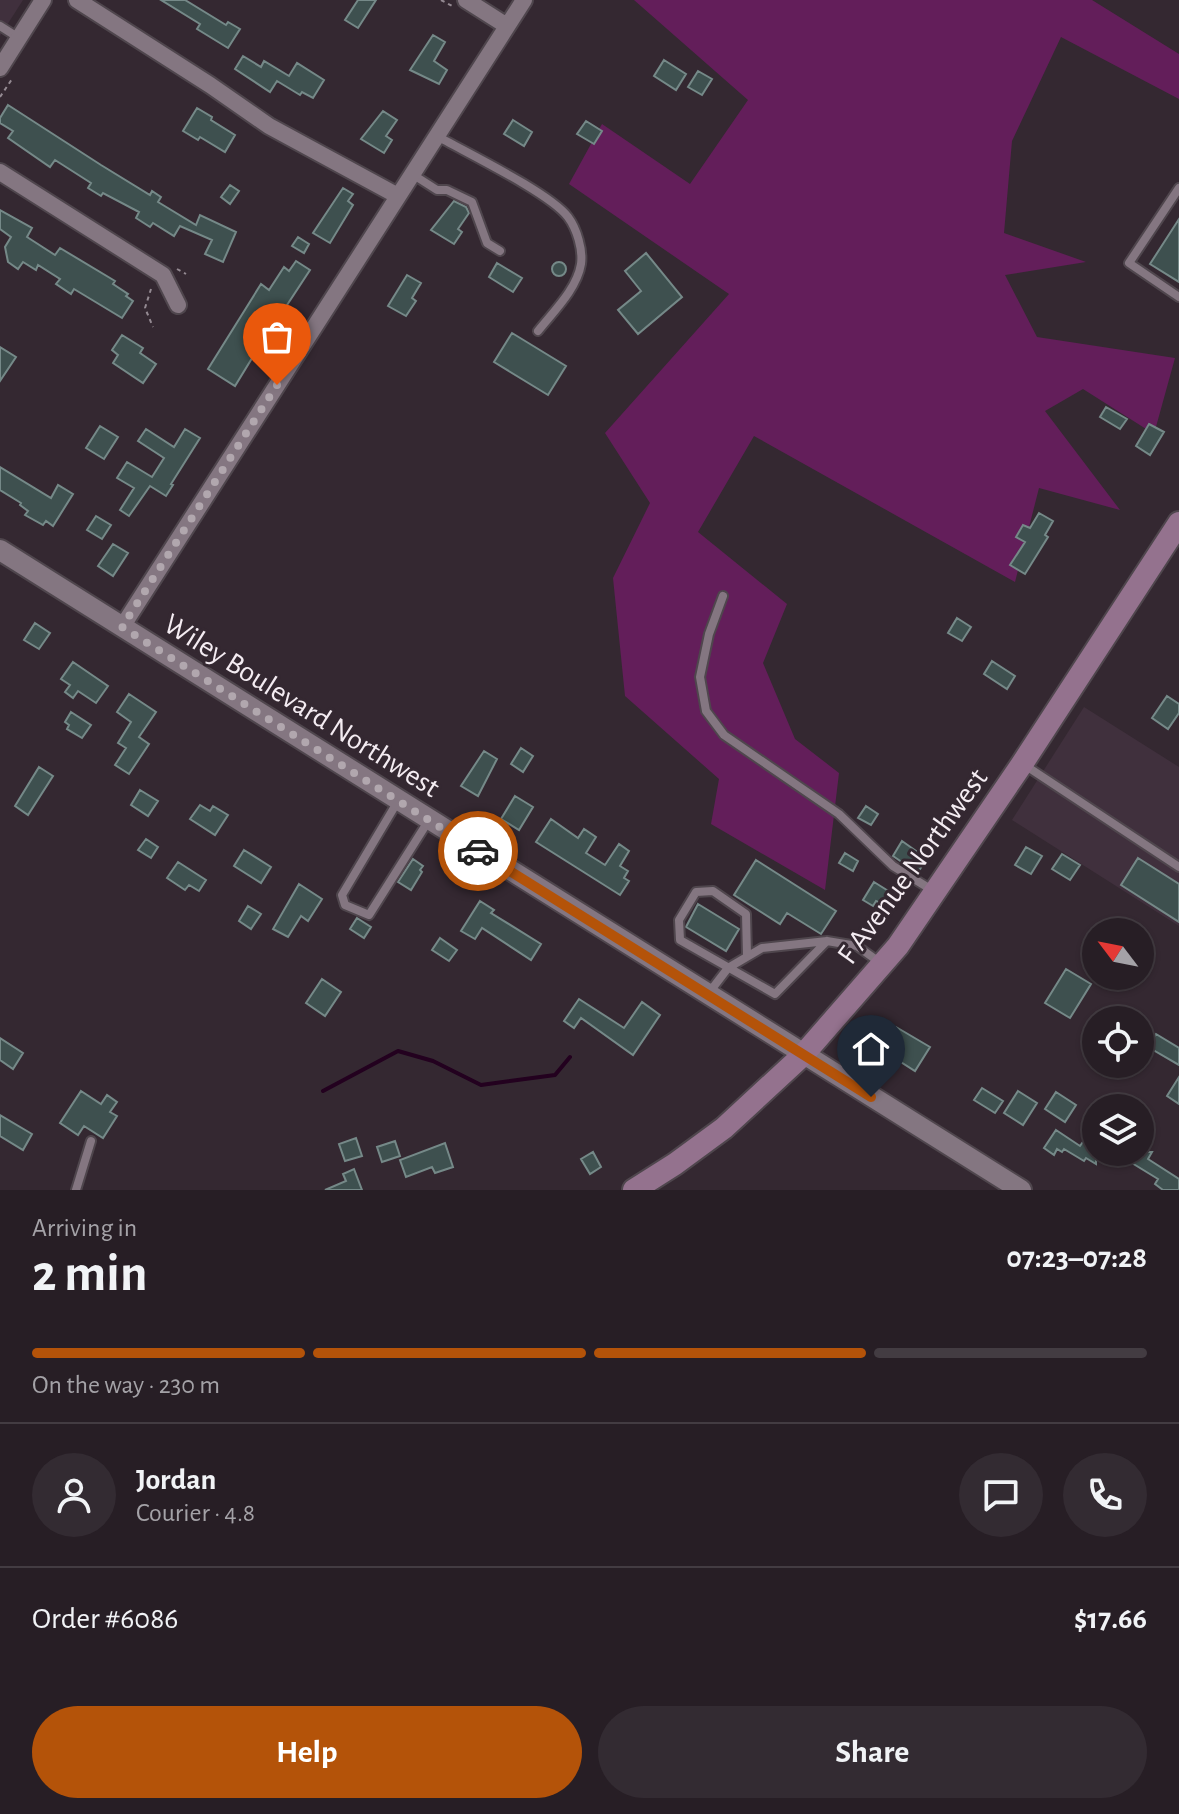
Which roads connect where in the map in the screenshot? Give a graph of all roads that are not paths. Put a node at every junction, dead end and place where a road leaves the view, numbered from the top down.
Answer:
1 (43, 0) edge
2 (77, 0) edge
3 (466, 0) edge
4 (524, 0) edge
5 (0, 26) edge
6 (507, 26) junction
7 (19, 38) junction
8 (0, 68) edge
9 (437, 136) junction
10 (0, 172) edge
11 (412, 174) junction
12 (1179, 188) edge
13 (398, 196) junction
14 (500, 251) dead end
15 (1179, 297) edge
16 (178, 305) dead end
17 (538, 331) dead end
18 (1179, 523) edge
19 (0, 550) edge
20 (723, 596) dead end
21 (122, 627) junction
22 (1022, 764) junction
23 (398, 800) junction
24 (429, 819) junction
25 (1179, 867) edge
26 (937, 892) junction
27 (827, 941) junction
28 (747, 956) junction
29 (883, 964) junction
30 (728, 968) junction
31 (707, 994) junction
32 (803, 1055) junction
33 (91, 1141) dead end
34 (76, 1190) edge
35 (634, 1190) edge
36 (1021, 1190) edge

1 - 7 street
2 - 13 street
3 - 6 street
4 - 6 street
5 - 7 lane
6 - 9 street
7 - 8 street
9 - 11 street
9 - 17 lane
10 - 16 street
11 - 13 street
11 - 14 lane
12 - 15 lane
13 - 21 street
18 - 22 main road, F Avenue Northwest
19 - 21 street, Wiley Boulevard Northwest
20 - 26 lane
21 - 23 street, Wiley Boulevard Northwest
22 - 25 lane
22 - 26 main road, F Avenue Northwest
23 - 24 street, Wiley Boulevard Northwest
23 - 24 lane
24 - 31 street, Wiley Boulevard Northwest
26 - 29 main road, F Avenue Northwest
27 - 28 lane
27 - 29 lane
27 - 30 lane
28 - 30 lane
28 - 30 lane
29 - 32 main road, F Avenue Northwest
30 - 31 lane
31 - 32 street, Wiley Boulevard Northwest
32 - 35 main road, F Avenue Northwest
32 - 36 street, Wiley Boulevard Northwest
33 - 34 lane

